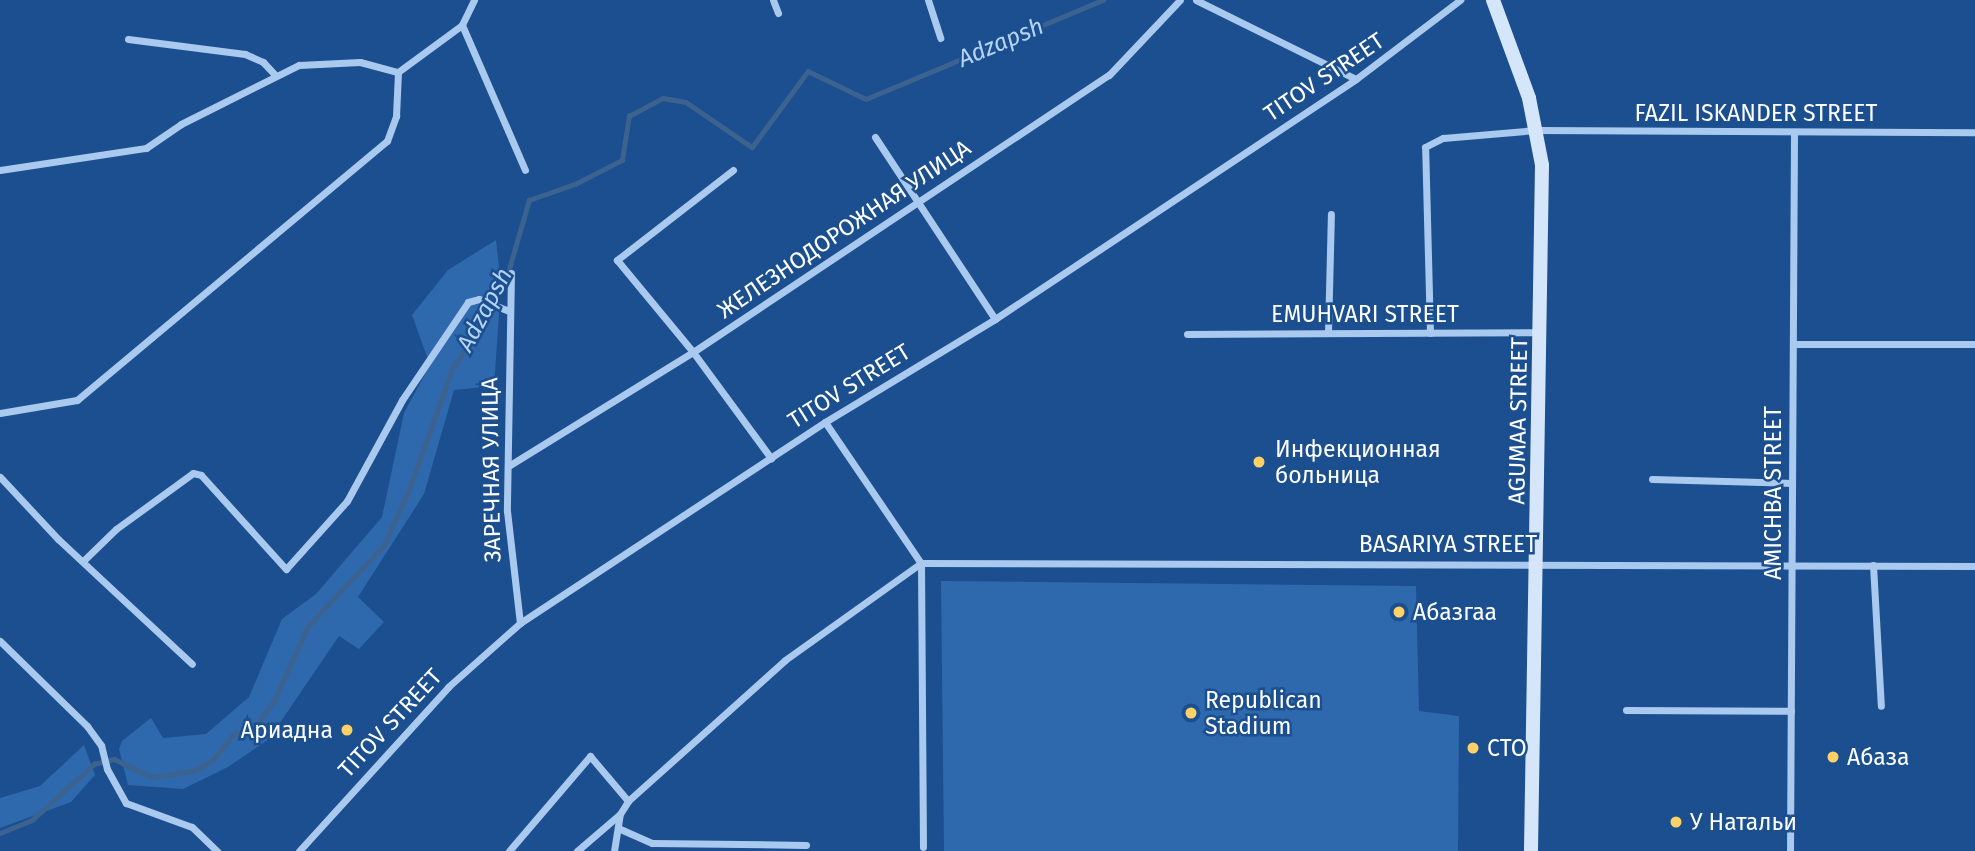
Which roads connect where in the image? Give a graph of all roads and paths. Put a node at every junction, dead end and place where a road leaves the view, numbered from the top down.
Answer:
1 (474, 0) edge
2 (773, 0) edge
3 (928, 0) edge
4 (1180, 0) edge
5 (1196, 0) edge
6 (1460, 0) edge
7 (1493, 0) edge
8 (778, 13) dead end
9 (462, 25) junction
10 (940, 38) dead end
11 (128, 39) dead end
12 (398, 72) junction
13 (275, 75) junction
14 (1356, 79) junction
15 (1537, 130) junction
16 (1975, 132) edge
17 (1794, 135) junction
18 (875, 137) dead end
19 (0, 170) edge
20 (525, 170) dead end
21 (733, 170) dead end
22 (920, 203) junction
23 (1331, 214) dead end
24 (511, 273) dead end
25 (504, 309) junction
26 (995, 319) junction
27 (1543, 332) junction
28 (1328, 333) junction
29 (1430, 333) junction
30 (1187, 334) dead end
31 (1793, 344) junction
32 (1975, 344) edge
33 (693, 352) junction
34 (0, 413) edge
35 (825, 422) junction
36 (771, 458) junction
37 (510, 465) junction
38 (0, 477) edge
39 (1652, 479) dead end
40 (1792, 483) junction
41 (83, 561) junction
42 (921, 563) junction
43 (1537, 564) junction
44 (1792, 565) junction
45 (1873, 565) junction
46 (1975, 566) edge
47 (520, 623) junction
48 (0, 641) edge
49 (191, 664) dead end
50 (1881, 706) dead end
51 (1626, 710) dead end
52 (1791, 711) junction
53 (628, 801) junction
54 (620, 814) junction
55 (618, 828) junction
56 (806, 845) dead end
57 (923, 847) dead end
58 (217, 851) edge
59 (299, 851) edge
60 (509, 851) edge
61 (577, 851) edge
62 (614, 851) edge
63 (1531, 851) edge
64 (1790, 851) edge

1 - 9 street
2 - 8 street
3 - 10 street
4 - 22 street, ЖЕЛЕЗНОДОРОЖНАЯ УЛИЦА
5 - 14 street
6 - 14 street, TITOV STREET
7 - 15 street, AGUMAA STREET
9 - 12 street
9 - 20 street
11 - 13 street
12 - 13 street
12 - 34 street
13 - 19 street
14 - 26 street, TITOV STREET
15 - 17 street, FAZIL ISKANDER STREET
15 - 27 street, AGUMAA STREET
15 - 29 street, FAZIL ISKANDER STREET
16 - 17 street, FAZIL ISKANDER STREET
17 - 31 street, AMICHBA STREET
18 - 22 street
21 - 33 street
22 - 26 street
22 - 33 street, ЖЕЛЕЗНОДОРОЖНАЯ УЛИЦА
23 - 28 street
24 - 25 street, ЗАРЕЧНАЯ УЛИЦА
25 - 37 street, ЗАРЕЧНАЯ УЛИЦА
25 - 41 street
26 - 35 street, TITOV STREET
27 - 29 street, EMUHVARI STREET
27 - 43 street, AGUMAA STREET
28 - 29 street, EMUHVARI STREET
28 - 30 street, EMUHVARI STREET
31 - 32 street
31 - 40 street, AMICHBA STREET
33 - 36 street
33 - 37 street, ЖЕЛЕЗНОДОРОЖНАЯ УЛИЦА
35 - 36 street, TITOV STREET
35 - 42 street
36 - 47 street, TITOV STREET
37 - 47 street, ЗАРЕЧНАЯ УЛИЦА
38 - 41 street
39 - 40 street
40 - 44 street, AMICHBA STREET
41 - 49 street
42 - 43 street, BASARIYA STREET
42 - 53 street
42 - 57 street
43 - 44 street, BASARIYA STREET
43 - 63 street, AGUMAA STREET
44 - 45 street, BASARIYA STREET
44 - 52 street, AMICHBA STREET
45 - 46 street, BASARIYA STREET
45 - 50 street
47 - 59 street, TITOV STREET
48 - 58 street
51 - 52 street
52 - 64 street, AMICHBA STREET
53 - 54 street
53 - 60 street
54 - 55 street
54 - 61 street
55 - 56 street
55 - 62 street

